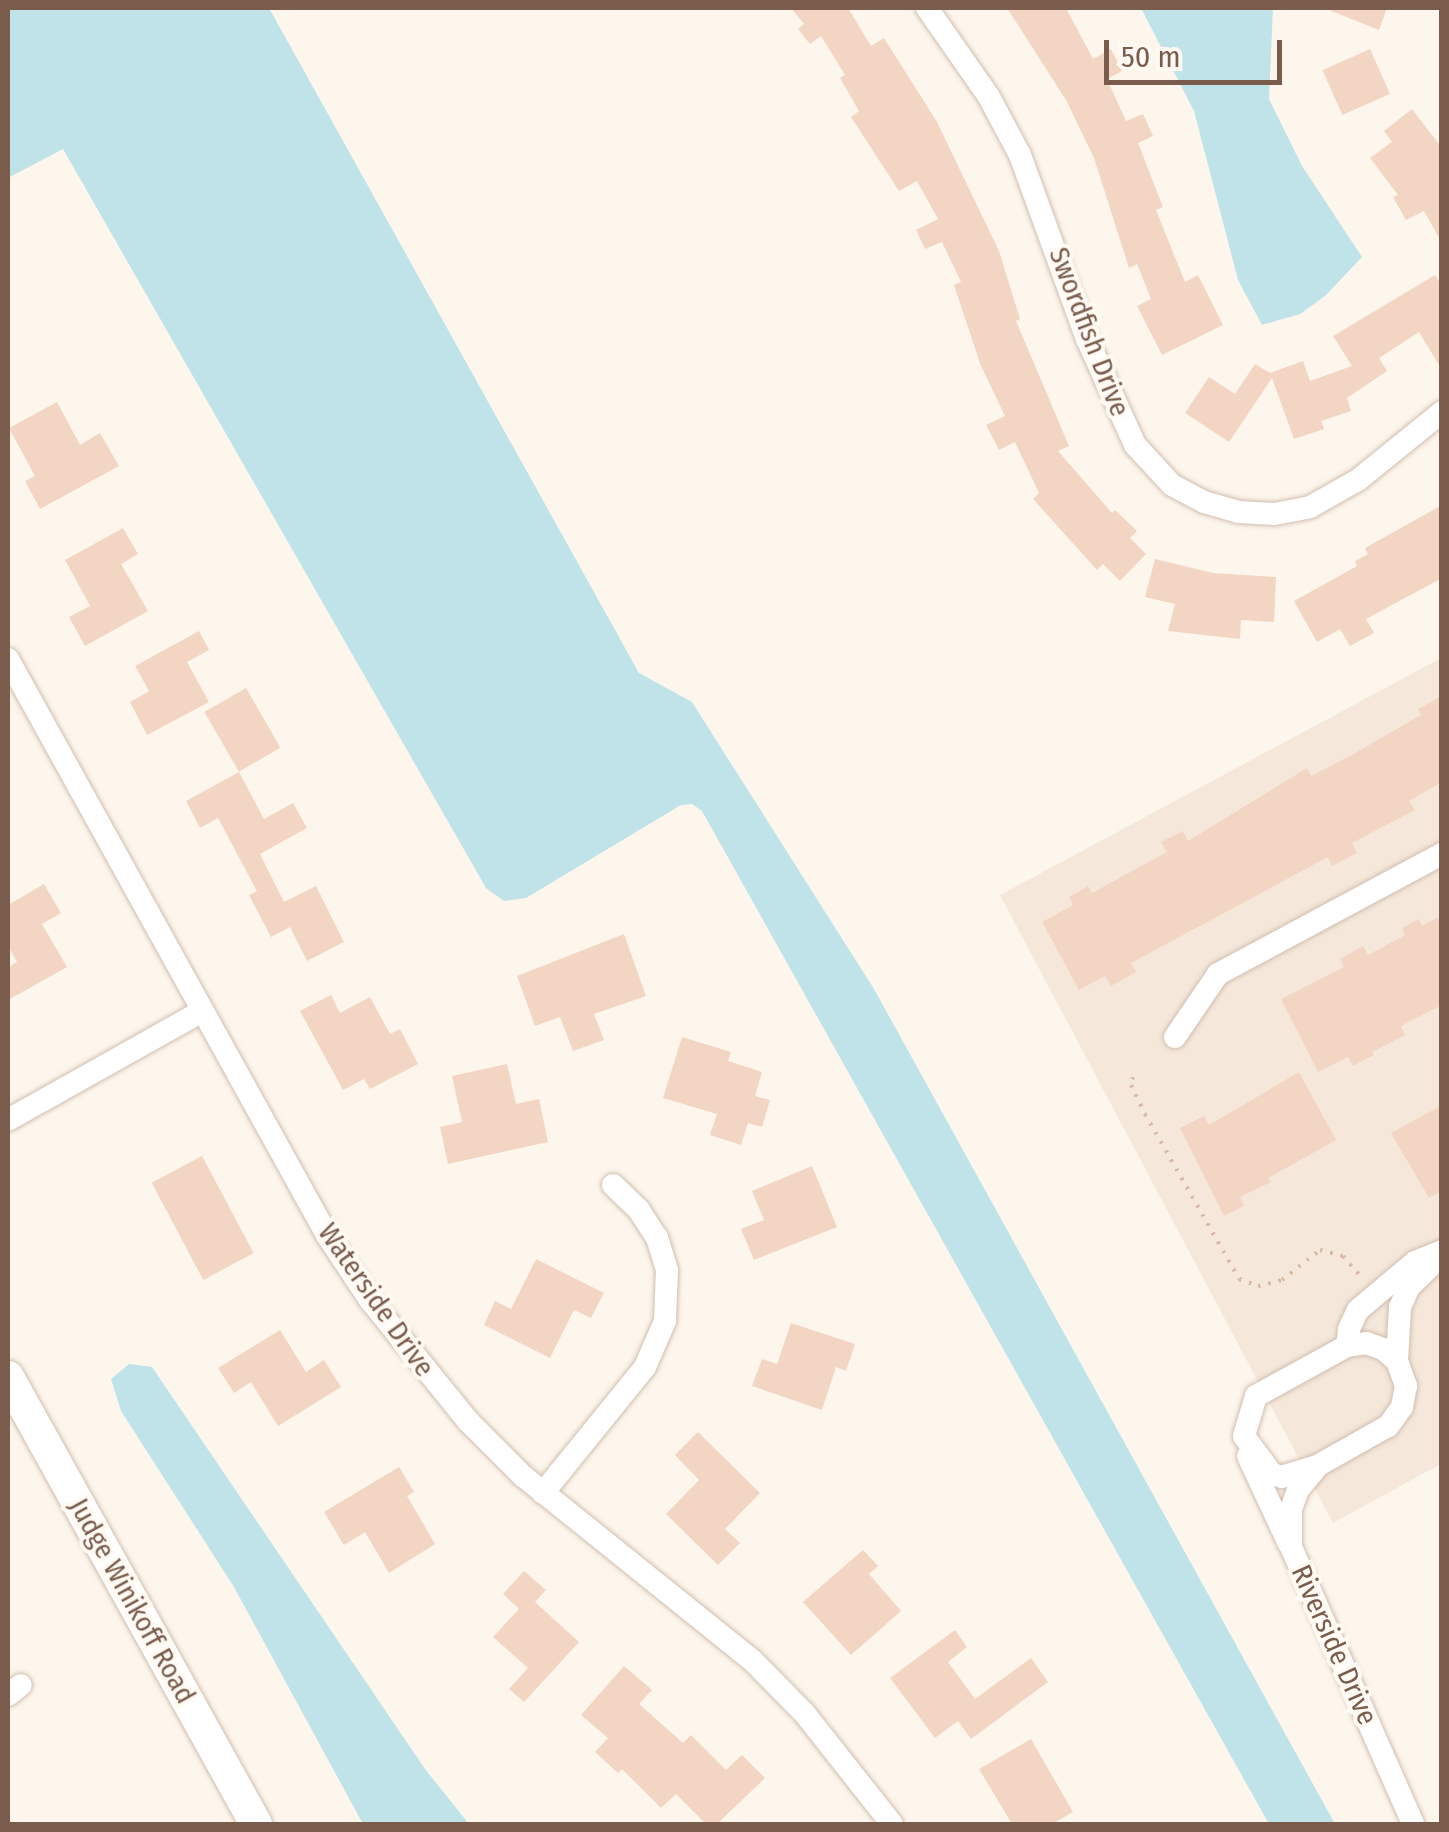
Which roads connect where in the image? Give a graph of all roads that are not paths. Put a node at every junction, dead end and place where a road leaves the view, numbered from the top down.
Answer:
1 (927, 8) edge
2 (1442, 412) edge
3 (8, 660) edge
4 (1442, 854) edge
5 (202, 1011) junction
6 (1175, 1037) dead end
7 (8, 1120) edge
8 (613, 1186) dead end
9 (1442, 1252) edge
10 (1347, 1346) junction
11 (1396, 1361) junction
12 (8, 1377) edge
13 (1244, 1436) junction
14 (1317, 1466) junction
15 (543, 1493) junction
16 (1291, 1547) junction
17 (256, 1824) edge
18 (892, 1824) edge
19 (1414, 1824) edge

1 - 2 street, Swordfish Drive
3 - 5 street, Waterside Drive
4 - 6 street
5 - 7 street
5 - 15 street, Waterside Drive
8 - 15 street
9 - 10 street
9 - 11 street
10 - 11 street
10 - 13 street
11 - 14 street
12 - 17 street, Judge Winikoff Road
13 - 14 street
13 - 16 street
14 - 16 street, Riverside Drive
15 - 18 street, Waterside Drive
16 - 19 street, Riverside Drive

